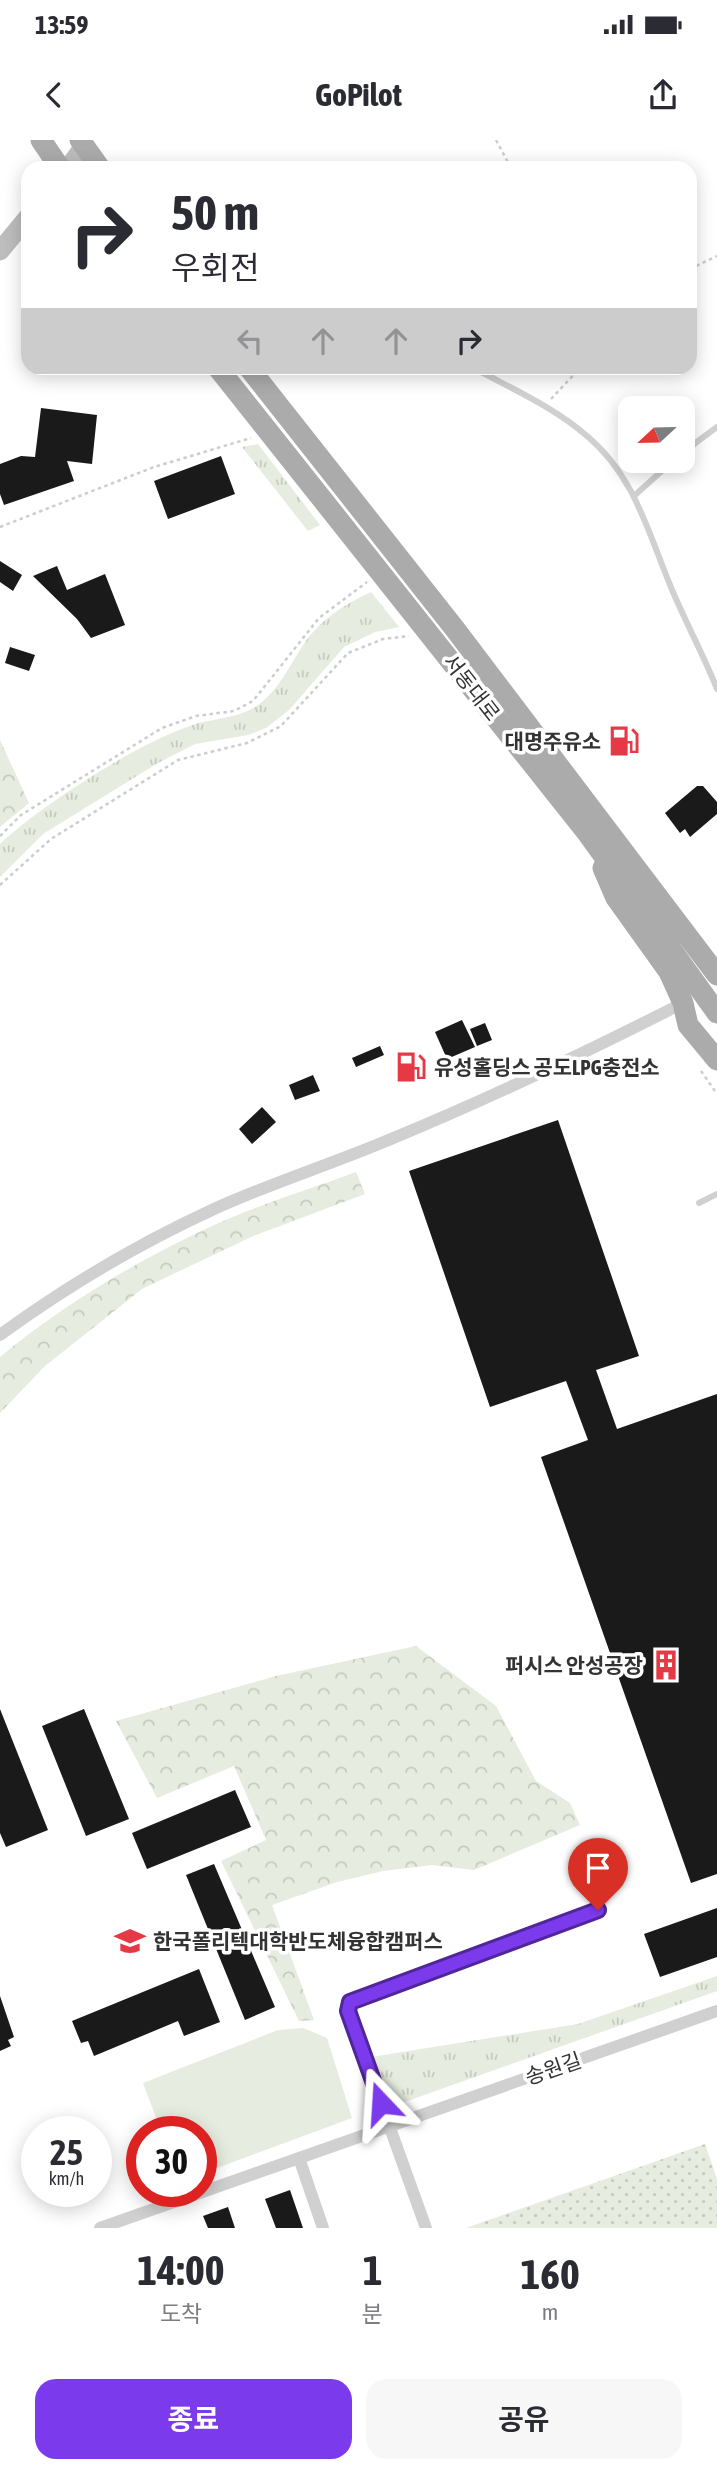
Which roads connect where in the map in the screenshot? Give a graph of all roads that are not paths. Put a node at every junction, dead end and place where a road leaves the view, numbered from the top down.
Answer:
1 (41, 140) edge
2 (82, 143) edge
3 (55, 161) edge
4 (72, 161) edge
5 (95, 161) edge
6 (21, 225) edge
7 (0, 250) edge
8 (224, 375) edge
9 (255, 375) edge
10 (487, 375) edge
11 (717, 427) edge
12 (695, 443) edge
13 (660, 473) edge
14 (635, 495) junction
15 (717, 689) edge
16 (588, 834) junction
17 (713, 964) edge
18 (683, 1003) junction
19 (717, 1013) edge
20 (717, 1060) edge
21 (717, 1194) edge
22 (699, 1203) dead end
23 (0, 1335) edge
24 (598, 1910) dead end
25 (717, 2011) edge
26 (390, 2126) junction
27 (299, 2158) junction
28 (100, 2228) edge
29 (323, 2228) edge
30 (426, 2228) edge

1 - 3 main road
2 - 4 main road
2 - 5 main road
6 - 7 main road
8 - 16 main road, 서동대로
9 - 17 main road, 서동대로
10 - 14 lane
11 - 12 lane
13 - 14 lane
14 - 15 lane
16 - 18 main road
16 - 19 main road, 서동대로
18 - 20 main road
18 - 23 street
21 - 22 lane
24 - 26 street
25 - 26 street, 송원길
26 - 27 street, 송원길
26 - 30 street
27 - 28 street, 송원길
27 - 29 street

